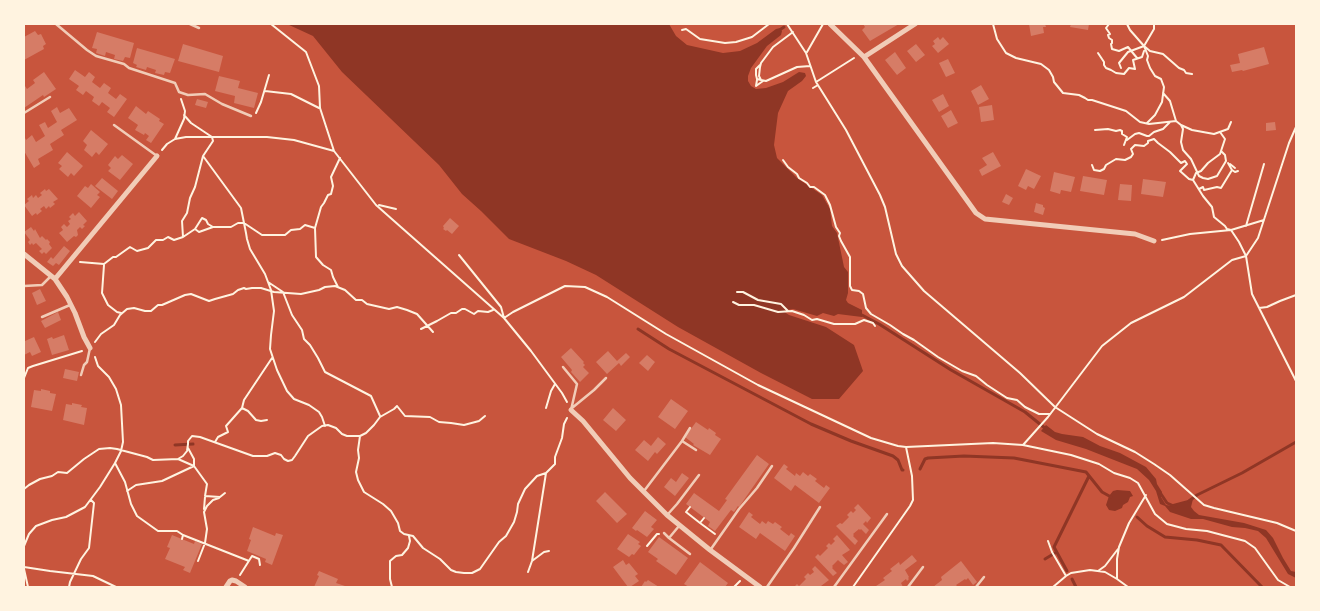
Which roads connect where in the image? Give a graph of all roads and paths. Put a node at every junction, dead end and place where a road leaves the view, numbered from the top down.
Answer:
1 (56, 24) edge
2 (190, 24) edge
3 (272, 24) edge
4 (769, 24) edge
5 (787, 24) edge
6 (823, 24) edge
7 (830, 24) edge
8 (915, 24) edge
9 (993, 24) edge
10 (1108, 24) edge
11 (1127, 24) edge
12 (1154, 24) edge
13 (199, 28) dead end
14 (682, 30) dead end
15 (793, 32) junction
16 (1144, 46) junction
17 (1145, 50) junction
18 (1131, 52) junction
19 (806, 53) junction
20 (1098, 53) dead end
21 (864, 57) junction
22 (1136, 58) junction
23 (761, 63) junction
24 (810, 66) junction
25 (1121, 68) dead end
26 (1192, 74) dead end
27 (269, 75) dead end
28 (759, 76) junction
29 (757, 79) junction
30 (762, 80) junction
31 (817, 83) junction
32 (813, 88) dead end
33 (265, 91) junction
34 (179, 92) junction
35 (1163, 93) junction
36 (50, 97) dead end
37 (320, 108) junction
38 (24, 113) edge
39 (184, 115) junction
40 (251, 116) joint
41 (1176, 121) junction
42 (1170, 122) junction
43 (1230, 122) dead end
44 (1147, 123) junction
45 (1181, 124) junction
46 (114, 125) dead end
47 (1296, 128) edge
48 (1095, 130) dead end
49 (1220, 132) junction
50 (212, 137) junction
51 (175, 139) junction
52 (1127, 140) junction
53 (1124, 145) dead end
54 (334, 151) junction
55 (1222, 151) junction
56 (157, 156) junction
57 (203, 156) junction
58 (340, 158) junction
59 (784, 160) dead end
60 (1264, 164) dead end
61 (1092, 165) dead end
62 (1238, 171) dead end
63 (1196, 173) junction
64 (1193, 180) junction
65 (1198, 189) junction
66 (376, 205) junction
67 (396, 209) dead end
68 (1264, 220) junction
69 (244, 223) junction
70 (1246, 226) junction
71 (213, 227) junction
72 (195, 228) junction
73 (315, 228) junction
74 (1231, 230) junction
75 (183, 237) junction
76 (1154, 241) joint
77 (24, 254) edge
78 (459, 255) dead end
79 (1246, 256) junction
80 (70, 261) junction
81 (104, 264) junction
82 (53, 278) junction
83 (268, 282) junction
84 (24, 286) edge
85 (338, 287) junction
86 (272, 291) junction
87 (283, 292) junction
88 (738, 292) dead end
89 (1296, 295) edge
90 (733, 302) dead end
91 (71, 304) junction
92 (1259, 308) junction
93 (494, 310) junction
94 (788, 311) junction
95 (121, 313) junction
96 (474, 314) junction
97 (42, 317) dead end
98 (470, 317) dead end
99 (504, 318) junction
100 (428, 325) junction
101 (875, 326) dead end
102 (421, 328) dead end
103 (433, 332) dead end
104 (90, 348) junction
105 (273, 357) junction
106 (563, 367) dead end
107 (81, 375) dead end
108 (24, 378) edge
109 (606, 378) dead end
110 (1296, 381) edge
111 (555, 384) junction
112 (1055, 407) junction
113 (242, 408) junction
114 (546, 408) dead end
115 (570, 410) junction
116 (1050, 414) junction
117 (485, 416) dead end
118 (380, 417) junction
119 (267, 420) dead end
120 (325, 426) junction
121 (690, 428) dead end
122 (360, 436) junction
123 (682, 441) junction
124 (215, 442) junction
125 (1023, 445) junction
126 (906, 447) junction
127 (188, 448) junction
128 (696, 450) dead end
129 (121, 451) junction
130 (178, 459) junction
131 (115, 464) junction
132 (194, 466) junction
133 (772, 466) dead end
134 (546, 473) junction
135 (699, 475) dead end
136 (24, 489) edge
137 (127, 490) junction
138 (643, 492) junction
139 (225, 493) dead end
140 (1146, 495) junction
141 (205, 496) junction
142 (220, 498) junction
143 (91, 500) junction
144 (690, 507) dead end
145 (820, 507) dead end
146 (204, 512) junction
147 (696, 512) dead end
148 (887, 514) dead end
149 (667, 515) junction
150 (692, 517) junction
151 (704, 518) dead end
152 (700, 523) junction
153 (679, 526) junction
154 (1296, 531) edge
155 (664, 533) joint
156 (183, 535) junction
157 (409, 535) junction
158 (720, 537) junction
159 (670, 538) junction
160 (182, 539) dead end
161 (1048, 541) dead end
162 (205, 543) junction
163 (24, 546) edge
164 (647, 546) dead end
165 (1119, 547) junction
166 (710, 550) junction
167 (549, 551) dead end
168 (690, 554) dead end
169 (198, 561) dead end
170 (249, 561) junction
171 (532, 561) junction
172 (260, 564) dead end
173 (923, 567) dead end
174 (24, 568) edge
175 (1098, 571) junction
176 (528, 572) dead end
177 (74, 574) junction
178 (240, 576) dead end
179 (1066, 576) junction
180 (984, 577) dead end
181 (1118, 579) junction
182 (28, 587) edge
183 (69, 587) edge
184 (116, 587) edge
185 (226, 587) edge
186 (244, 587) edge
187 (392, 587) edge
188 (760, 587) edge
189 (767, 587) edge
190 (834, 587) edge
191 (853, 587) edge
192 (908, 587) edge
193 (976, 587) edge
194 (1052, 587) edge
195 (1128, 587) edge
196 (1290, 587) edge

1 - 34 lane
2 - 13 lane
3 - 37 path
4 - 14 path
5 - 15 path
6 - 19 path
7 - 21 street
8 - 21 street
9 - 44 path
10 - 18 path
11 - 16 path
12 - 16 path
15 - 19 path
15 - 23 path
16 - 17 path
16 - 18 path
16 - 26 path
17 - 22 path
17 - 35 path
18 - 22 path
18 - 25 path
19 - 24 path
20 - 22 path
21 - 31 path
21 - 76 street
23 - 28 path
23 - 29 path
24 - 30 path
24 - 31 path
27 - 33 path
28 - 29 path
28 - 30 path
29 - 30 path
29 - 30 path
31 - 32 path
31 - 112 path
33 - 37 path
33 - 40 path
34 - 39 path
34 - 40 lane
35 - 41 path
35 - 44 path
36 - 38 lane
37 - 54 path
39 - 50 path
39 - 51 path
41 - 42 path
41 - 45 path
42 - 44 path
42 - 52 path
43 - 49 path
45 - 49 path
45 - 63 path
46 - 56 lane
47 - 68 path
48 - 52 path
49 - 55 path
50 - 51 path
50 - 54 path
50 - 57 path
51 - 56 path
52 - 53 path
54 - 58 path
55 - 63 path
55 - 63 path
56 - 80 street
57 - 69 path
57 - 75 path
58 - 66 path
58 - 73 path
59 - 116 path
60 - 70 path
61 - 64 path
62 - 65 path
63 - 64 path
64 - 65 path
65 - 74 path
66 - 67 path
66 - 93 path
68 - 70 path
68 - 79 path
69 - 71 path
69 - 73 path
69 - 83 path
70 - 74 path
71 - 72 path
71 - 72 path
72 - 75 path
73 - 85 path
74 - 76 path
74 - 79 path
75 - 81 path
77 - 82 street
78 - 99 path
79 - 92 path
79 - 112 path
80 - 81 path
80 - 82 street
81 - 95 path
82 - 84 lane
82 - 91 street
83 - 86 path
83 - 87 path
85 - 87 path
85 - 100 path
86 - 87 path
86 - 95 path
86 - 105 path
87 - 118 path
88 - 94 path
89 - 92 path
90 - 94 path
91 - 97 lane
91 - 104 street
92 - 110 path
93 - 96 path
93 - 99 path
94 - 101 path
95 - 104 path
96 - 98 path
96 - 100 path
99 - 111 path
99 - 126 path
100 - 102 path
100 - 103 path
104 - 107 lane
104 - 108 path
104 - 129 path
105 - 113 path
105 - 120 path
106 - 115 lane
109 - 115 lane
111 - 114 path
111 - 115 path
112 - 116 path
112 - 154 path
113 - 119 path
113 - 124 path
115 - 134 path
115 - 138 street
116 - 125 path
117 - 118 path
118 - 122 path
120 - 122 path
120 - 124 path
121 - 123 lane
122 - 157 path
123 - 128 lane
123 - 138 lane
124 - 127 path
125 - 126 path
125 - 140 path
126 - 191 path
127 - 130 path
127 - 132 path
129 - 130 path
129 - 131 path
129 - 136 path
130 - 132 path
131 - 137 path
131 - 143 path
132 - 137 path
132 - 141 path
133 - 158 lane
134 - 157 path
134 - 171 path
135 - 149 lane
137 - 156 path
138 - 149 street
139 - 142 path
140 - 165 path
140 - 196 path
141 - 142 path
141 - 146 path
142 - 146 path
143 - 163 path
143 - 177 path
144 - 150 path
145 - 189 lane
146 - 162 path
147 - 150 path
148 - 190 lane
149 - 153 street
150 - 152 path
151 - 152 path
152 - 158 path
153 - 159 lane
153 - 166 street
155 - 159 lane
155 - 164 path
156 - 160 path
156 - 162 path
157 - 187 path
158 - 166 lane
159 - 168 lane
161 - 179 path
162 - 169 path
162 - 170 path
165 - 175 path
165 - 181 path
166 - 188 street
167 - 171 path
170 - 172 path
170 - 178 path
171 - 176 path
173 - 192 lane
174 - 177 path
174 - 182 path
175 - 179 path
175 - 181 path
177 - 183 path
177 - 184 path
179 - 194 path
180 - 193 lane
181 - 195 path
185 - 186 street

